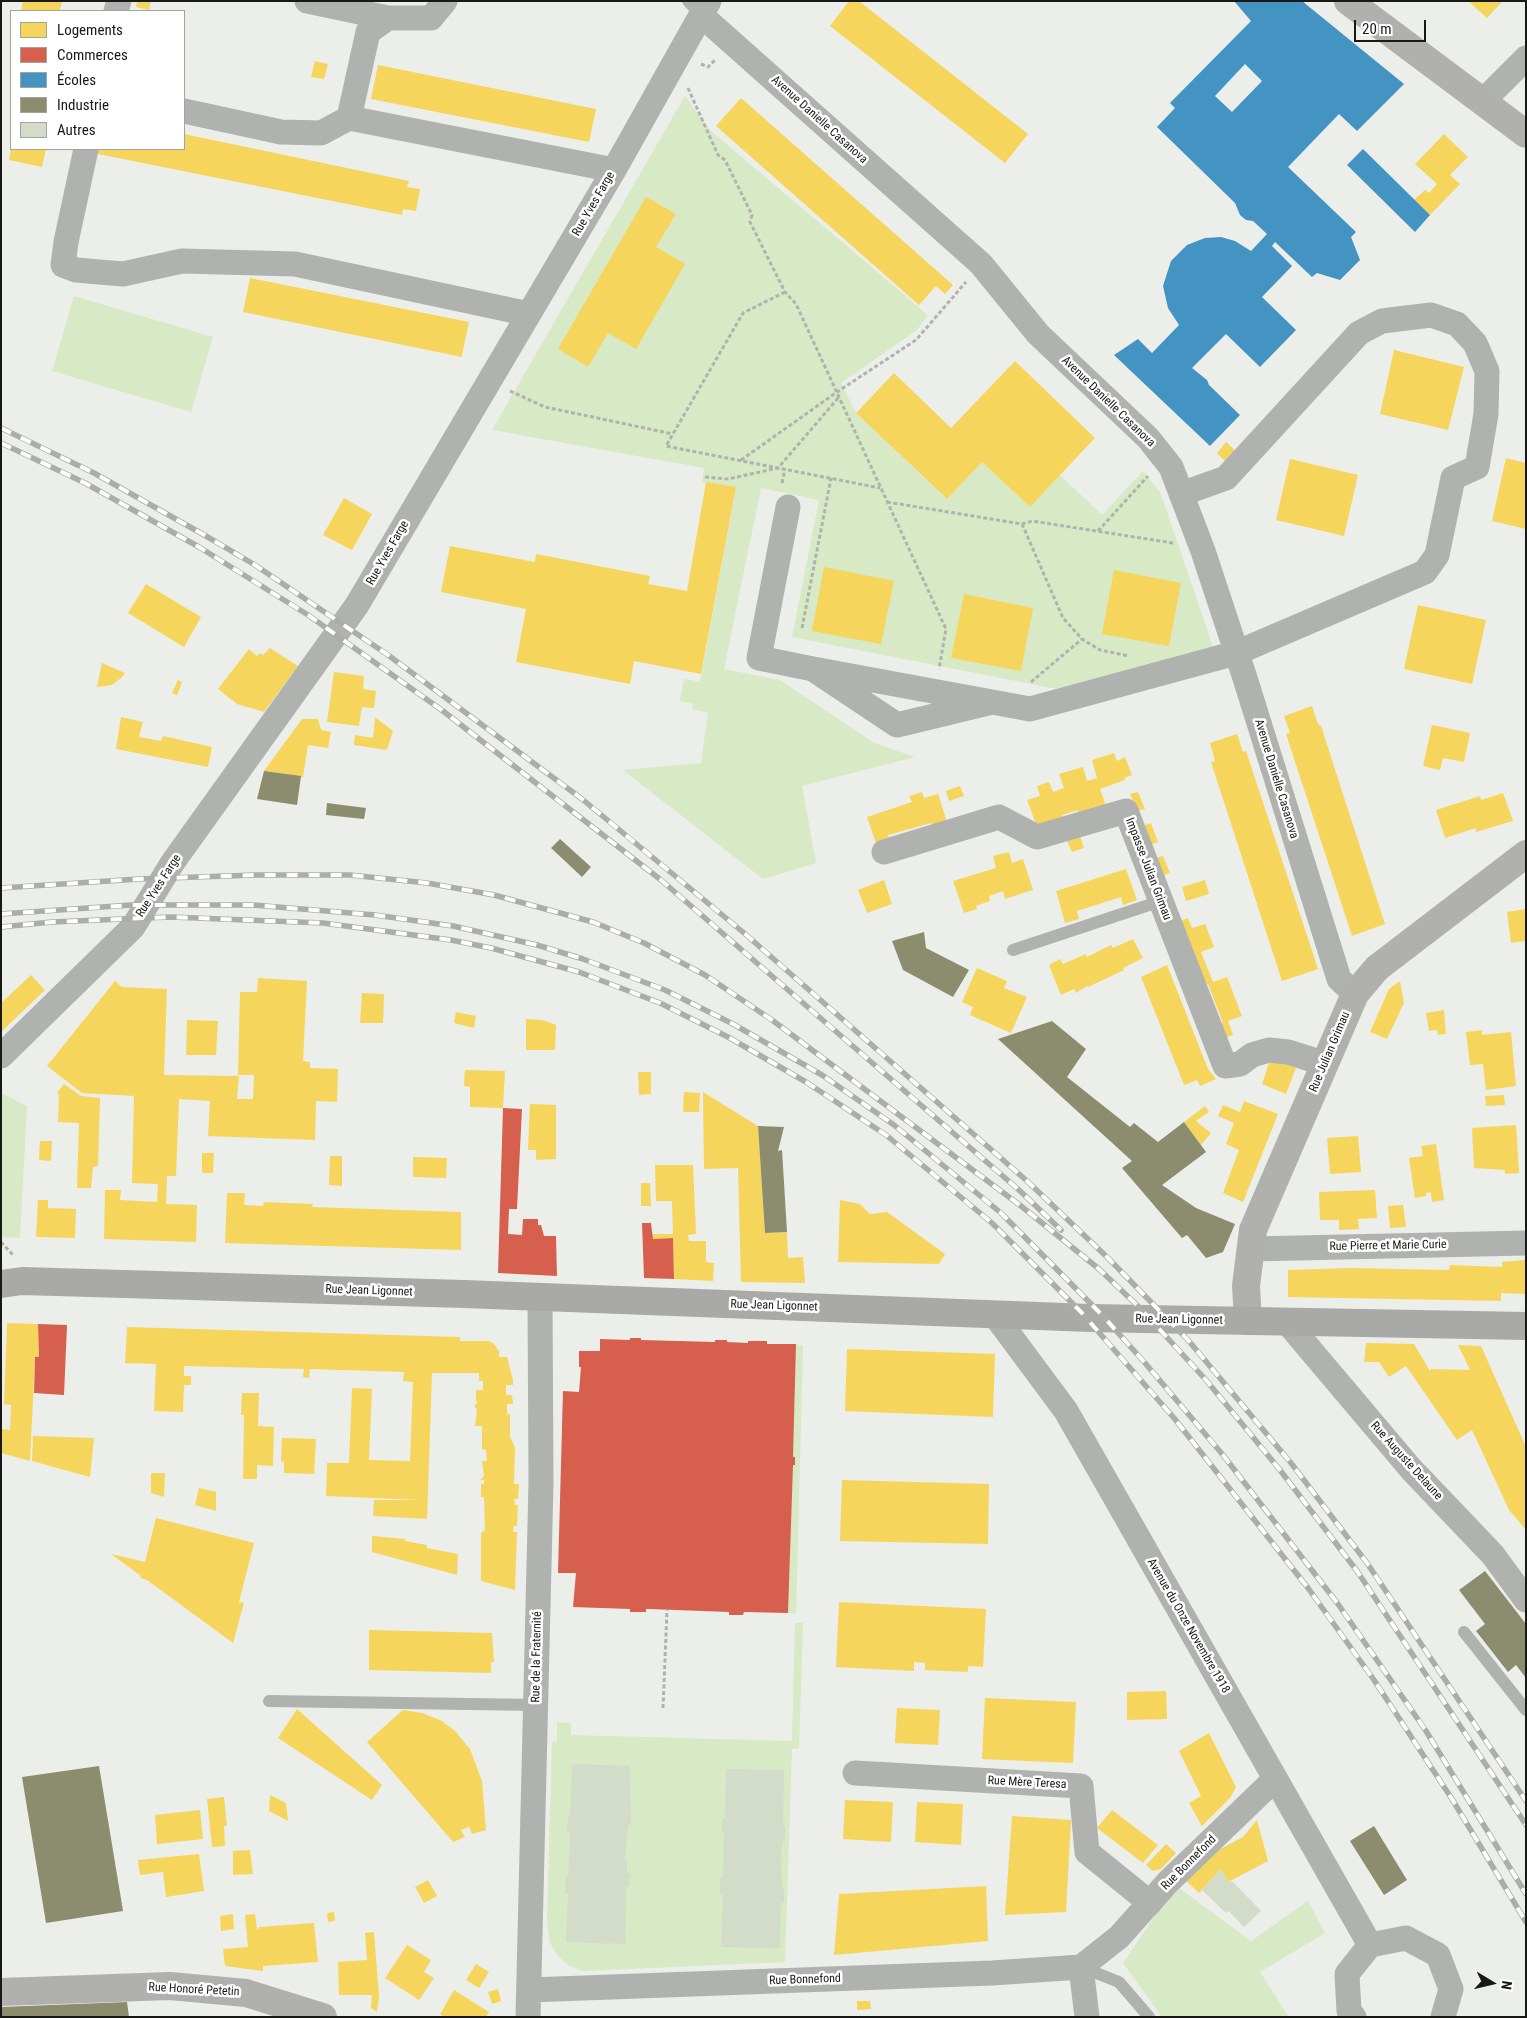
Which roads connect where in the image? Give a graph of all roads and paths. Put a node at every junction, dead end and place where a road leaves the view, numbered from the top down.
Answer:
1 (307, 1) edge
2 (445, 1) edge
3 (1348, 1) edge
4 (700, 6) edge
5 (388, 18) junction
6 (1526, 58) edge
7 (685, 81) dead end
8 (1482, 102) junction
9 (185, 111) edge
10 (349, 118) junction
11 (1526, 134) edge
12 (86, 150) edge
13 (614, 170) junction
14 (981, 264) junction
15 (784, 292) junction
16 (529, 314) junction
17 (489, 382) junction
18 (837, 392) junction
19 (839, 397) junction
20 (673, 434) junction
21 (1164, 458) junction
22 (741, 461) junction
23 (778, 468) junction
24 (704, 477) dead end
25 (831, 478) junction
26 (881, 488) junction
27 (1181, 494) junction
28 (887, 502) junction
29 (788, 506) dead end
30 (1022, 524) junction
31 (1097, 531) junction
32 (1198, 538) junction
33 (802, 628) dead end
34 (1082, 638) junction
35 (1236, 653) junction
36 (1137, 658) dead end
37 (813, 669) junction
38 (935, 692) junction
39 (998, 703) junction
40 (884, 852) dead end
41 (1526, 854) edge
42 (1161, 901) junction
43 (1013, 950) dead end
44 (1355, 994) junction
45 (1, 1056) edge
46 (1326, 1064) junction
47 (1526, 1243) edge
48 (1251, 1249) junction
49 (8, 1280) edge
50 (540, 1297) junction
51 (994, 1314) junction
52 (1248, 1321) junction
53 (1286, 1322) junction
54 (1526, 1326) edge
55 (1526, 1600) edge
56 (667, 1610) dead end
57 (1464, 1632) dead end
58 (269, 1701) dead end
59 (536, 1705) junction
60 (663, 1708) dead end
61 (1526, 1710) edge
62 (855, 1772) dead end
63 (1275, 1779) junction
64 (1150, 1903) junction
65 (1370, 1945) junction
66 (1081, 1967) junction
67 (529, 1990) junction
68 (1, 1992) edge
69 (323, 2017) edge
70 (528, 2017) edge
71 (1087, 2017) edge
72 (1149, 2017) edge
73 (1354, 2017) edge
74 (1443, 2017) edge

1 - 5 street
2 - 5 street
3 - 8 street
4 - 13 street, Rue Yves Farge
4 - 14 street, Avenue Danielle Casanova
5 - 10 street
6 - 8 street
7 - 15 path
8 - 11 street
9 - 10 street
10 - 13 street
12 - 16 street
13 - 16 street, Rue Yves Farge
14 - 18 path
14 - 21 street, Avenue Danielle Casanova
15 - 18 path
15 - 20 path
16 - 17 street, Rue Yves Farge
17 - 20 path
17 - 45 street, Rue Yves Farge
18 - 19 path
18 - 22 path
19 - 23 path
19 - 26 path
20 - 22 path
21 - 27 street, Avenue Danielle Casanova
21 - 31 path
22 - 23 path
23 - 24 path
23 - 25 path
25 - 26 path
25 - 33 path
26 - 28 path
27 - 32 street, Avenue Danielle Casanova
27 - 35 street
28 - 30 path
28 - 38 path
29 - 37 street
30 - 31 path
30 - 34 path
31 - 32 path
32 - 35 street, Avenue Danielle Casanova
34 - 36 path
34 - 39 path
35 - 39 street
35 - 44 street, Avenue Danielle Casanova
37 - 38 street
37 - 39 street
38 - 39 street
40 - 42 street, Impasse Julian Grimau
41 - 44 street, Rue Julian Grimau
42 - 43 lane
42 - 46 street, Impasse Julian Grimau
44 - 46 street, Rue Julian Grimau
46 - 48 street, Rue Julian Grimau
47 - 48 street, Rue Pierre et Marie Curie
48 - 52 street, Rue Julian Grimau
49 - 50 main road, Rue Jean Ligonnet
50 - 51 main road, Rue Jean Ligonnet
50 - 59 street, Rue de la Fraternité
51 - 52 main road, Rue Jean Ligonnet
51 - 63 street, Avenue du Onze Novembre 1918
52 - 53 main road, Rue Jean Ligonnet
53 - 54 main road, Rue Jean Ligonnet
53 - 55 street, Rue Auguste Delaune
56 - 60 path
57 - 61 lane
58 - 59 lane
59 - 67 street, Rue de la Fraternité
62 - 64 street, Rue Mère Teresa
63 - 64 street, Rue Bonnefond
63 - 65 street, Avenue du Onze Novembre 1918
64 - 66 street, Rue Bonnefond
65 - 73 street
65 - 74 street
66 - 67 street, Rue Bonnefond
66 - 71 street
66 - 72 lane
67 - 70 street, Rue de la Fraternité
68 - 69 street, Rue Honoré Petetin

